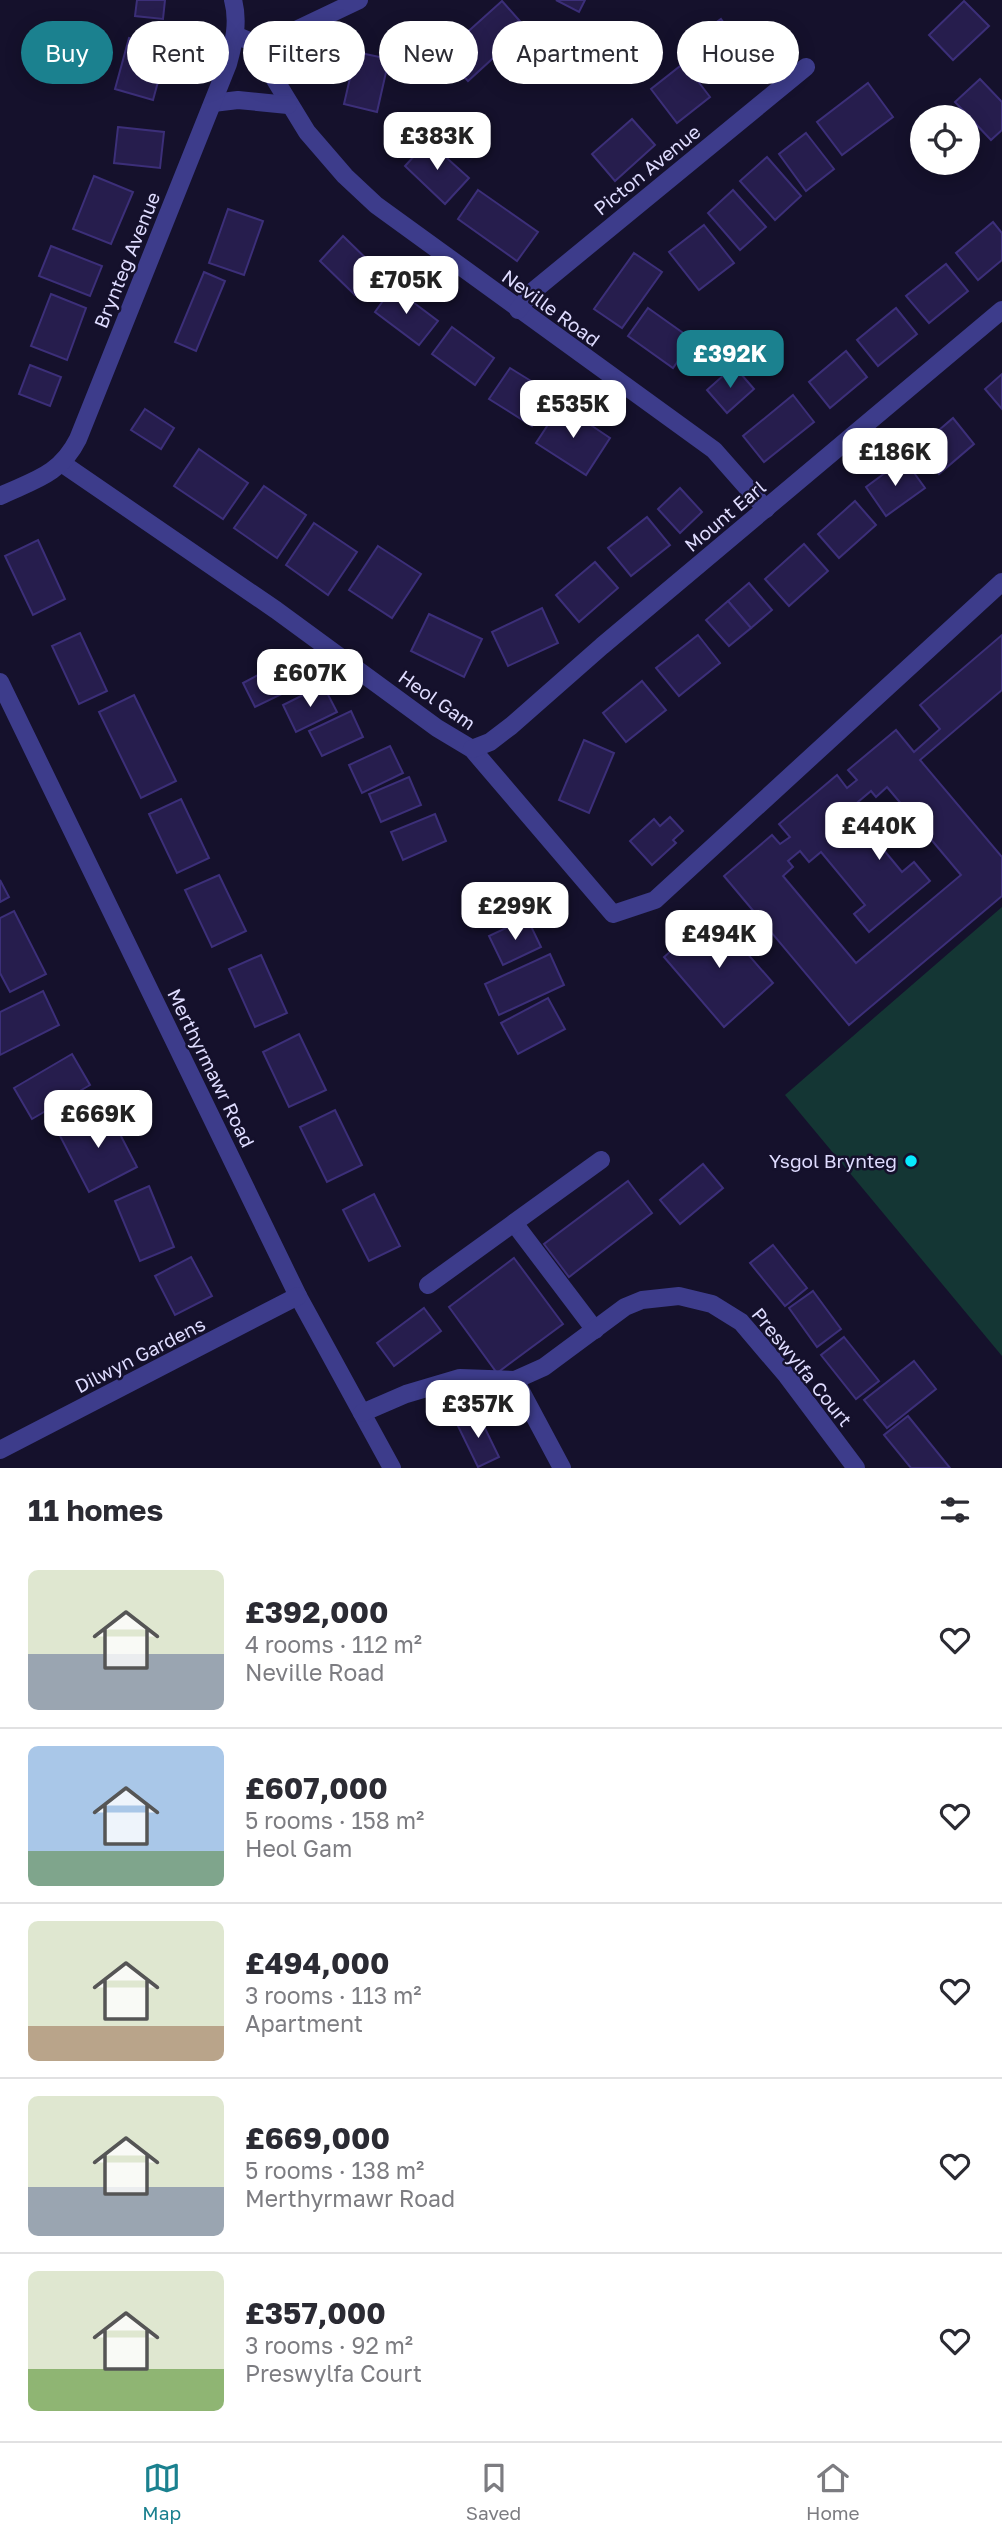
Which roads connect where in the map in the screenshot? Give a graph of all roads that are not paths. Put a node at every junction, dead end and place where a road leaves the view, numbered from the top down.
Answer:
1 (233, 0) edge
2 (359, 0) edge
3 (315, 21) edge
4 (235, 35) junction
5 (243, 38) edge
6 (806, 67) dead end
7 (276, 84) edge
8 (213, 103) junction
9 (288, 105) junction
10 (518, 310) junction
11 (1002, 310) edge
12 (63, 464) junction
13 (0, 496) edge
14 (766, 509) junction
15 (1002, 582) edge
16 (0, 682) edge
17 (472, 749) junction
18 (601, 1160) dead end
19 (514, 1223) junction
20 (428, 1285) dead end
21 (298, 1296) junction
22 (595, 1330) junction
23 (515, 1380) junction
24 (362, 1413) junction
25 (0, 1450) edge
26 (392, 1468) edge
27 (562, 1468) edge
28 (856, 1468) edge

1 - 4 street, Brynteg Avenue
2 - 3 street
4 - 5 street, Neville Road
4 - 8 street, Brynteg Avenue
6 - 10 street, Picton Avenue
7 - 9 street, Neville Road
8 - 9 street
8 - 12 street, Brynteg Avenue
9 - 10 street, Neville Road
10 - 14 street, Neville Road
11 - 14 street, Mount Earl
12 - 13 street, Brynteg Avenue
12 - 17 street, Heol Gam
14 - 17 street, Mount Earl
15 - 17 street, Heol Gam
16 - 21 street, Merthyrmawr Road
18 - 19 street
19 - 20 street
19 - 22 street
21 - 24 street, Merthyrmawr Road
21 - 25 street, Dilwyn Gardens
22 - 23 street, Preswylfa Court
22 - 28 street, Preswylfa Court
23 - 24 street, Preswylfa Court
23 - 27 street
24 - 26 street, Merthyrmawr Road

